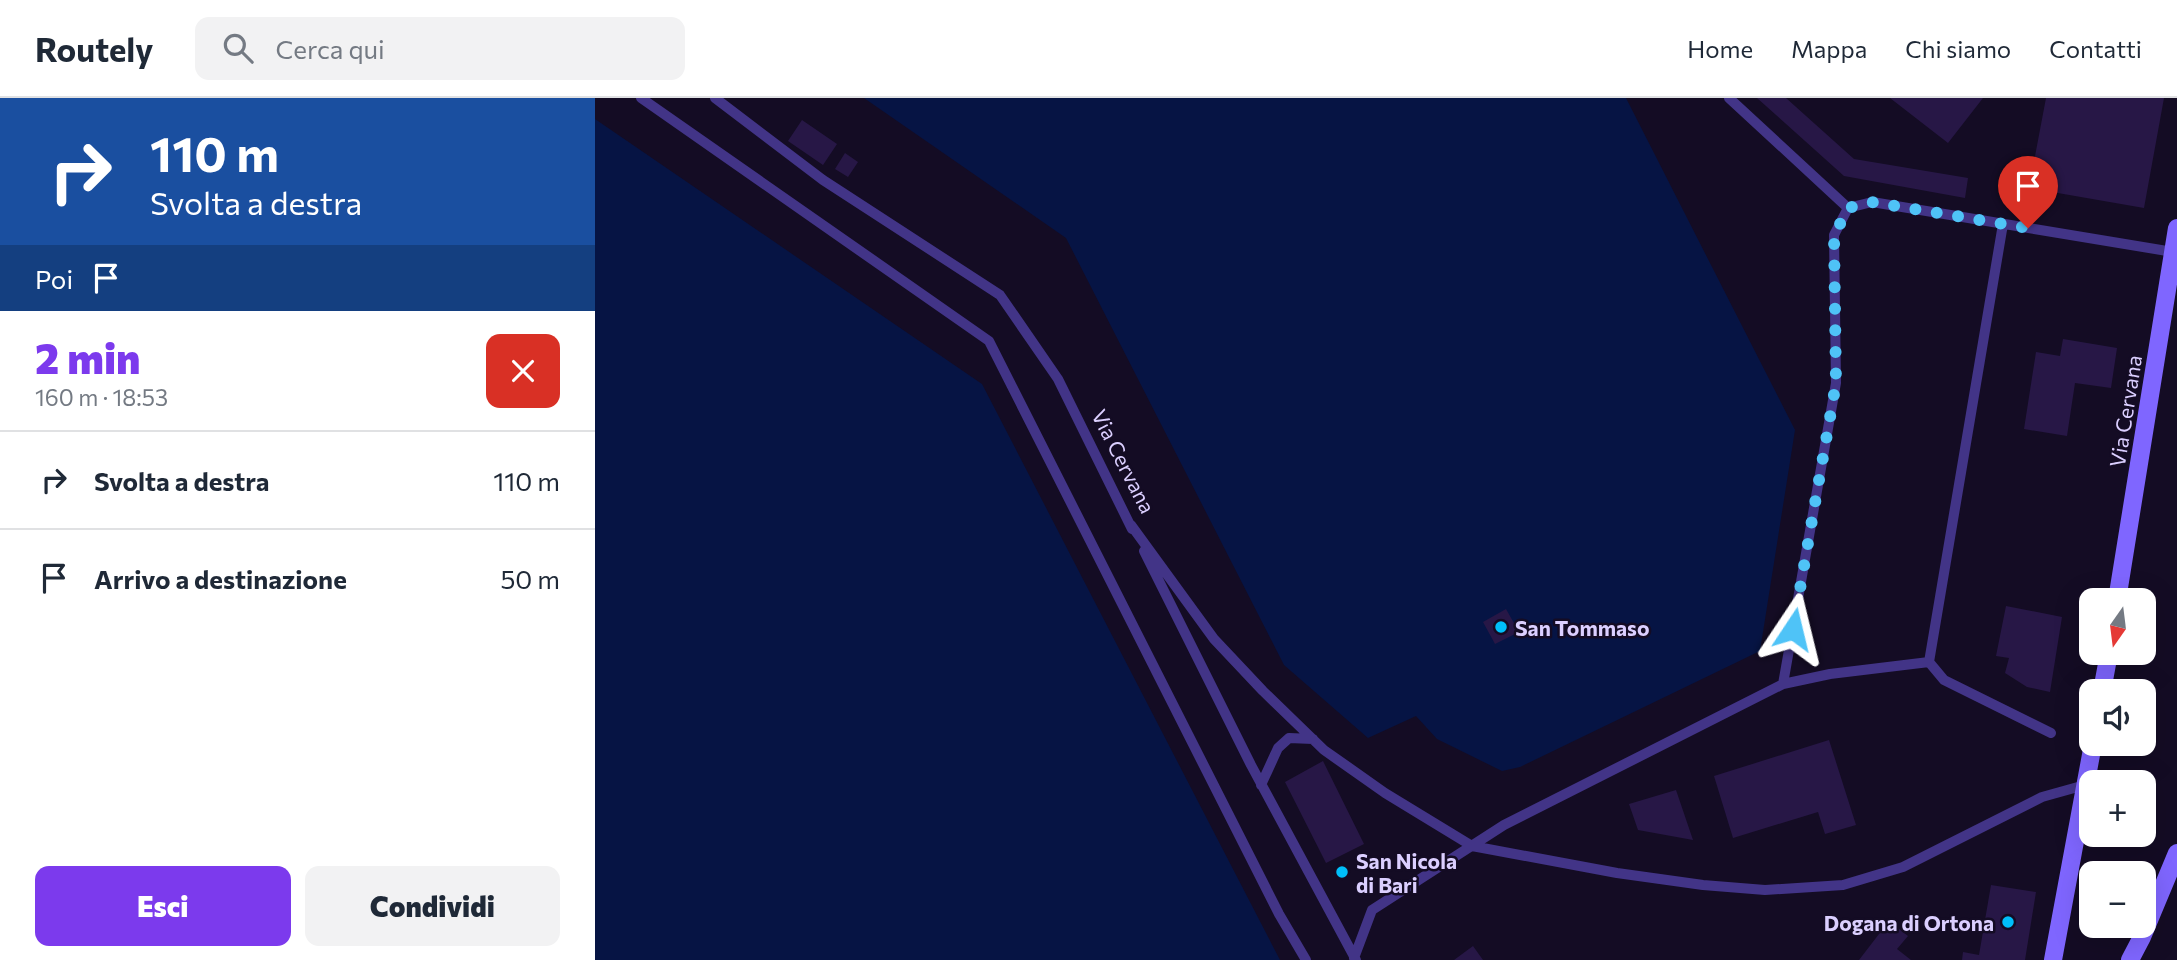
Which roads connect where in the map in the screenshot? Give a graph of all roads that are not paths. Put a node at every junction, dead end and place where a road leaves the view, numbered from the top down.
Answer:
1 (641, 98) edge
2 (715, 98) edge
3 (1729, 98) edge
4 (1848, 208) junction
5 (2003, 224) junction
6 (2177, 228) edge
7 (2173, 252) junction
8 (1131, 525) junction
9 (2119, 588) edge
10 (1929, 662) junction
11 (1783, 684) junction
12 (2051, 733) dead end
13 (1313, 740) junction
14 (1261, 785) junction
15 (2079, 787) edge
16 (2079, 818) edge
17 (1472, 846) junction
18 (2177, 853) edge
19 (1355, 959) edge
20 (1306, 960) edge
21 (2053, 960) edge
22 (2130, 960) edge

1 - 20 lane
2 - 8 lane, Via Cervana
3 - 4 lane
4 - 5 lane
4 - 11 lane
5 - 7 lane
5 - 10 lane
6 - 7 street, Via Cervana
7 - 9 street, Via Cervana
8 - 13 lane
8 - 14 lane, Via Cervana
10 - 11 lane
10 - 12 lane
11 - 17 lane
13 - 14 lane
13 - 17 lane
14 - 19 lane, Via Cervana
15 - 17 lane
16 - 21 street
17 - 19 lane
18 - 22 street

